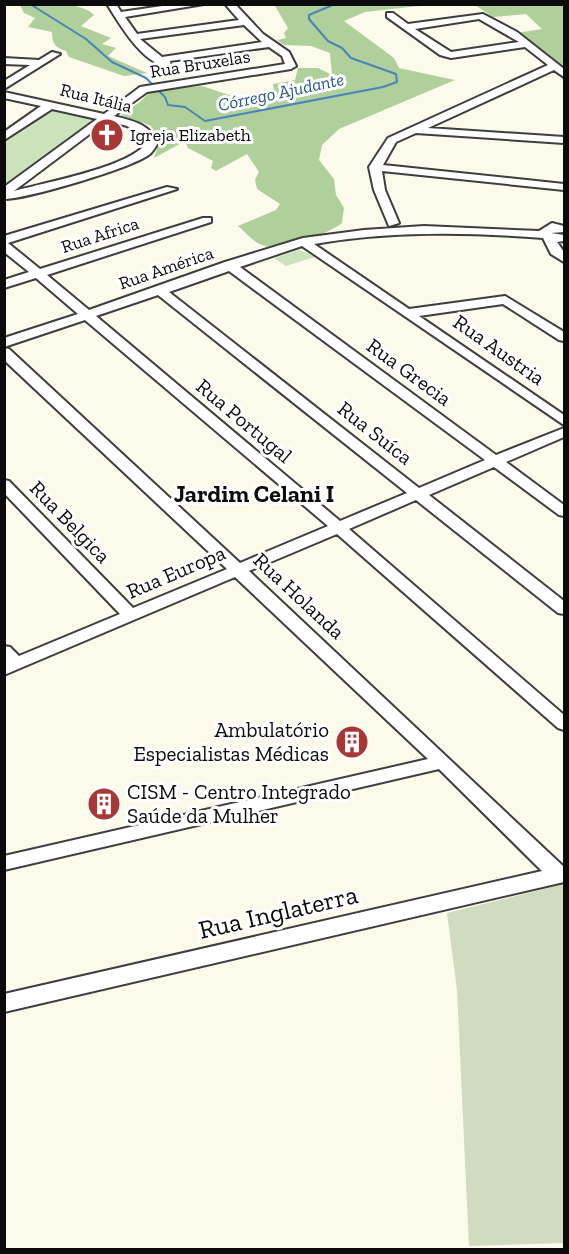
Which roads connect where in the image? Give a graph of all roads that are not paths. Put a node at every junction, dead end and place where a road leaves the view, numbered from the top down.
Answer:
1 (111, 4) edge
2 (200, 4) edge
3 (229, 4) edge
4 (119, 15) junction
5 (390, 15) dead end
6 (245, 22) junction
7 (406, 27) junction
8 (135, 37) junction
9 (273, 44) junction
10 (525, 44) junction
11 (55, 54) dead end
12 (4, 60) edge
13 (159, 60) junction
14 (39, 63) junction
15 (555, 66) junction
16 (564, 74) edge
17 (190, 81) junction
18 (4, 86) edge
19 (4, 95) edge
20 (52, 104) junction
21 (108, 117) junction
22 (415, 130) junction
23 (4, 137) edge
24 (564, 140) edge
25 (375, 167) junction
26 (564, 187) edge
27 (171, 189) dead end
28 (4, 195) edge
29 (207, 220) dead end
30 (564, 221) edge
31 (393, 223) junction
32 (342, 234) junction
33 (555, 234) edge
34 (4, 240) edge
35 (303, 242) junction
36 (4, 245) edge
37 (560, 255) edge
38 (229, 265) junction
39 (40, 273) junction
40 (4, 284) edge
41 (159, 290) junction
42 (409, 313) junction
43 (85, 314) junction
44 (564, 337) edge
45 (4, 343) edge
46 (4, 352) edge
47 (564, 421) edge
48 (564, 432) edge
49 (494, 460) junction
50 (4, 484) edge
51 (417, 493) junction
52 (564, 512) edge
53 (338, 527) junction
54 (238, 570) junction
55 (564, 609) edge
56 (131, 616) junction
57 (4, 651) edge
58 (10, 667) edge
59 (564, 724) edge
60 (444, 762) junction
61 (4, 863) edge
62 (562, 875) edge
63 (4, 1003) edge

1 - 4 street
2 - 4 street
3 - 6 street
4 - 8 street
5 - 7 street
6 - 8 street
6 - 9 street
7 - 10 street
7 - 10 street
8 - 13 street
9 - 13 street
9 - 17 street, Rua Bruxelas
10 - 15 street
11 - 14 street
12 - 14 street
13 - 17 street
14 - 18 street
15 - 16 street
15 - 22 street
17 - 21 street, Rua Bruxelas
19 - 20 street, Rua Itália
20 - 21 street, Rua Itália
20 - 23 street
21 - 28 street, Rua Bruxelas
21 - 28 street, Rua Itália
22 - 24 street
22 - 25 street
25 - 26 street
25 - 31 street
27 - 34 street
29 - 39 street, Rua Africa
30 - 33 street
31 - 32 street
31 - 33 street
32 - 33 street
32 - 35 street, Rua América
33 - 37 street
35 - 38 street, Rua América
35 - 42 street, Rua Austria
36 - 39 street, Rua Portugal
38 - 41 street, Rua América
38 - 49 street, Rua Grecia
39 - 40 street, Rua Africa
39 - 43 street, Rua Portugal
41 - 43 street, Rua América
41 - 51 street, Rua Suíca
42 - 44 street
42 - 47 street, Rua Austria
43 - 45 street, Rua América
43 - 53 street, Rua Portugal
46 - 54 street, Rua Holanda
48 - 49 street, Rua Europa
49 - 51 street, Rua Europa
49 - 52 street, Rua Grecia
50 - 56 street, Rua Belgica
51 - 53 street, Rua Europa
51 - 55 street, Rua Suíca
53 - 54 street, Rua Europa
53 - 59 street, Rua Portugal
54 - 56 street, Rua Europa
54 - 60 street, Rua Holanda
56 - 58 street, Rua Europa
57 - 58 street
60 - 61 street
60 - 62 street, Rua Holanda
62 - 63 street, Rua Inglaterra

